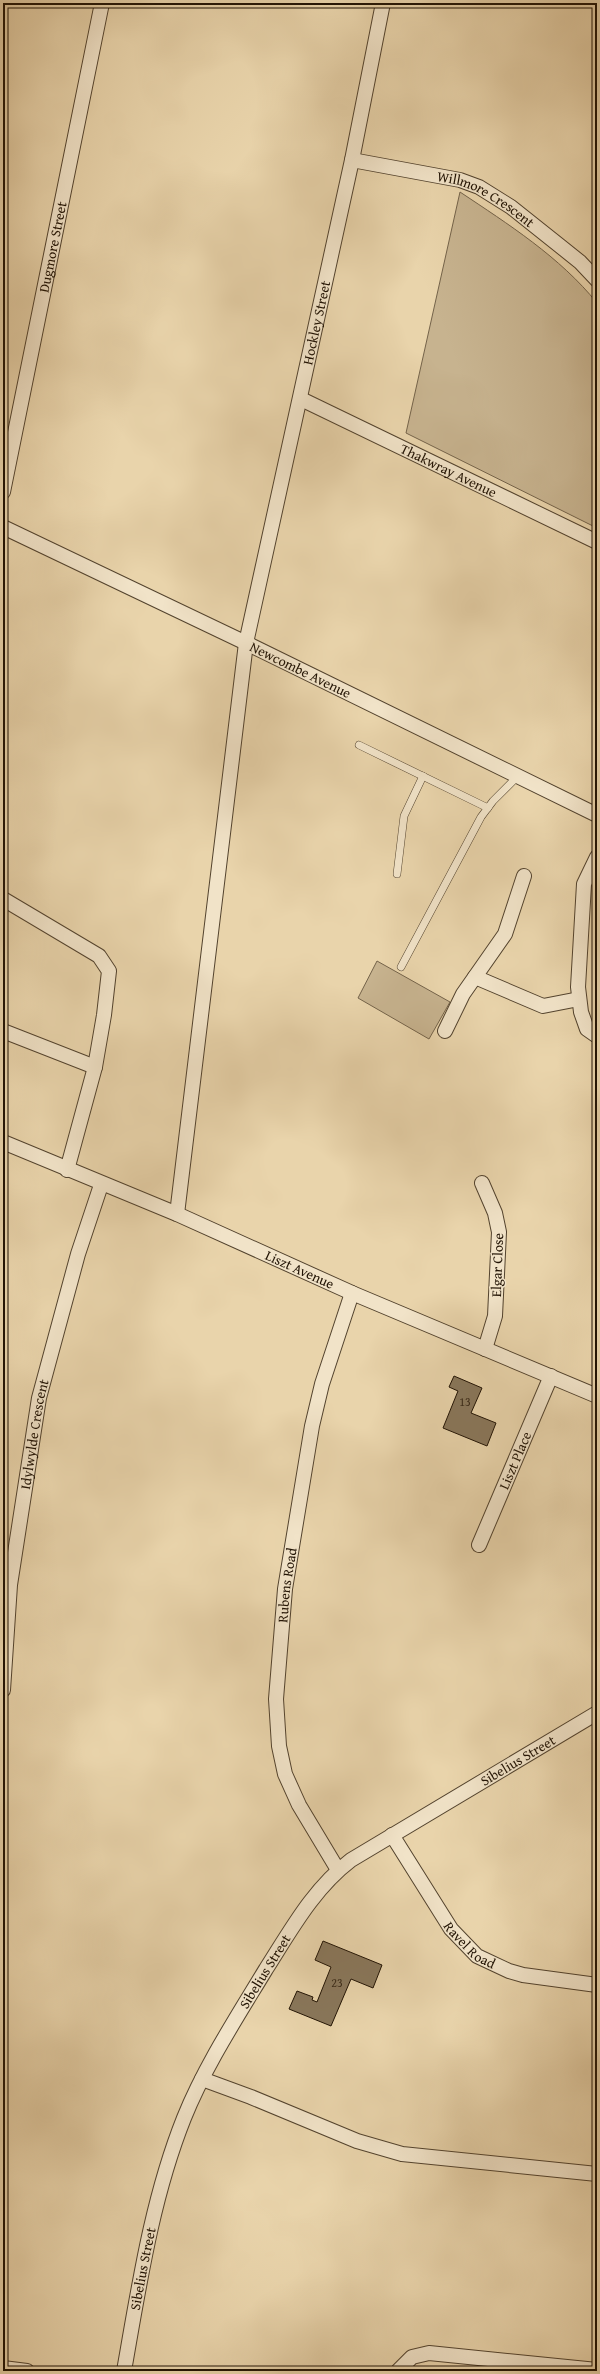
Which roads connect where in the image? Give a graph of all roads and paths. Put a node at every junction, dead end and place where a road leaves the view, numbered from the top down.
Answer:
1 (102, 3) edge
2 (384, 3) edge
3 (352, 160) junction
4 (597, 280) edge
5 (301, 399) junction
6 (3, 492) edge
7 (3, 527) edge
8 (597, 542) edge
9 (246, 643) junction
10 (359, 745) dead end
11 (422, 776) junction
12 (518, 776) junction
13 (488, 808) junction
14 (597, 815) edge
15 (597, 857) edge
16 (397, 874) dead end
17 (524, 876) dead end
18 (3, 899) edge
19 (401, 967) dead end
20 (476, 977) junction
21 (579, 999) junction
22 (3, 1031) edge
23 (445, 1031) dead end
24 (597, 1036) edge
25 (95, 1068) junction
26 (3, 1142) edge
27 (67, 1170) junction
28 (482, 1183) dead end
29 (101, 1185) junction
30 (177, 1214) junction
31 (352, 1293) junction
32 (485, 1349) junction
33 (551, 1376) junction
34 (597, 1396) edge
35 (479, 1545) dead end
36 (3, 1690) edge
37 (597, 1713) edge
38 (392, 1835) junction
39 (338, 1870) junction
40 (597, 1985) edge
41 (202, 2079) junction
42 (597, 2174) edge
43 (3, 2368) edge
44 (597, 2370) edge
45 (27, 2371) edge
46 (124, 2371) edge
47 (398, 2371) edge

1 - 6 street, Dugmore Street
2 - 3 street, Hockley Street
3 - 4 street, Willmore Crescent
3 - 5 street, Hockley Street
5 - 8 street, Thakwray Avenue
5 - 9 street, Hockley Street
7 - 9 street, Newcombe Avenue
9 - 12 street, Newcombe Avenue
9 - 30 street, Hockley Street
10 - 11 lane
11 - 13 lane
11 - 16 lane
12 - 13 lane
12 - 14 street, Newcombe Avenue
13 - 19 lane
15 - 21 street
17 - 20 street
18 - 25 street
20 - 21 street
20 - 23 street
21 - 24 street
22 - 25 street
25 - 27 street
26 - 27 street, Liszt Avenue
27 - 29 street, Liszt Avenue
28 - 32 street, Elgar Close
29 - 30 street, Liszt Avenue
29 - 36 street, Idylwylde Crescent
30 - 31 street, Liszt Avenue
31 - 32 street, Liszt Avenue
31 - 39 street, Rubens Road
32 - 33 street, Liszt Avenue
33 - 34 street, Liszt Avenue
33 - 35 street, Liszt Place
37 - 38 street, Sibelius Street
38 - 39 street, Sibelius Street
38 - 40 street, Ravel Road
39 - 41 street, Sibelius Street
41 - 42 street
41 - 46 street, Sibelius Street
43 - 45 street
44 - 47 street

